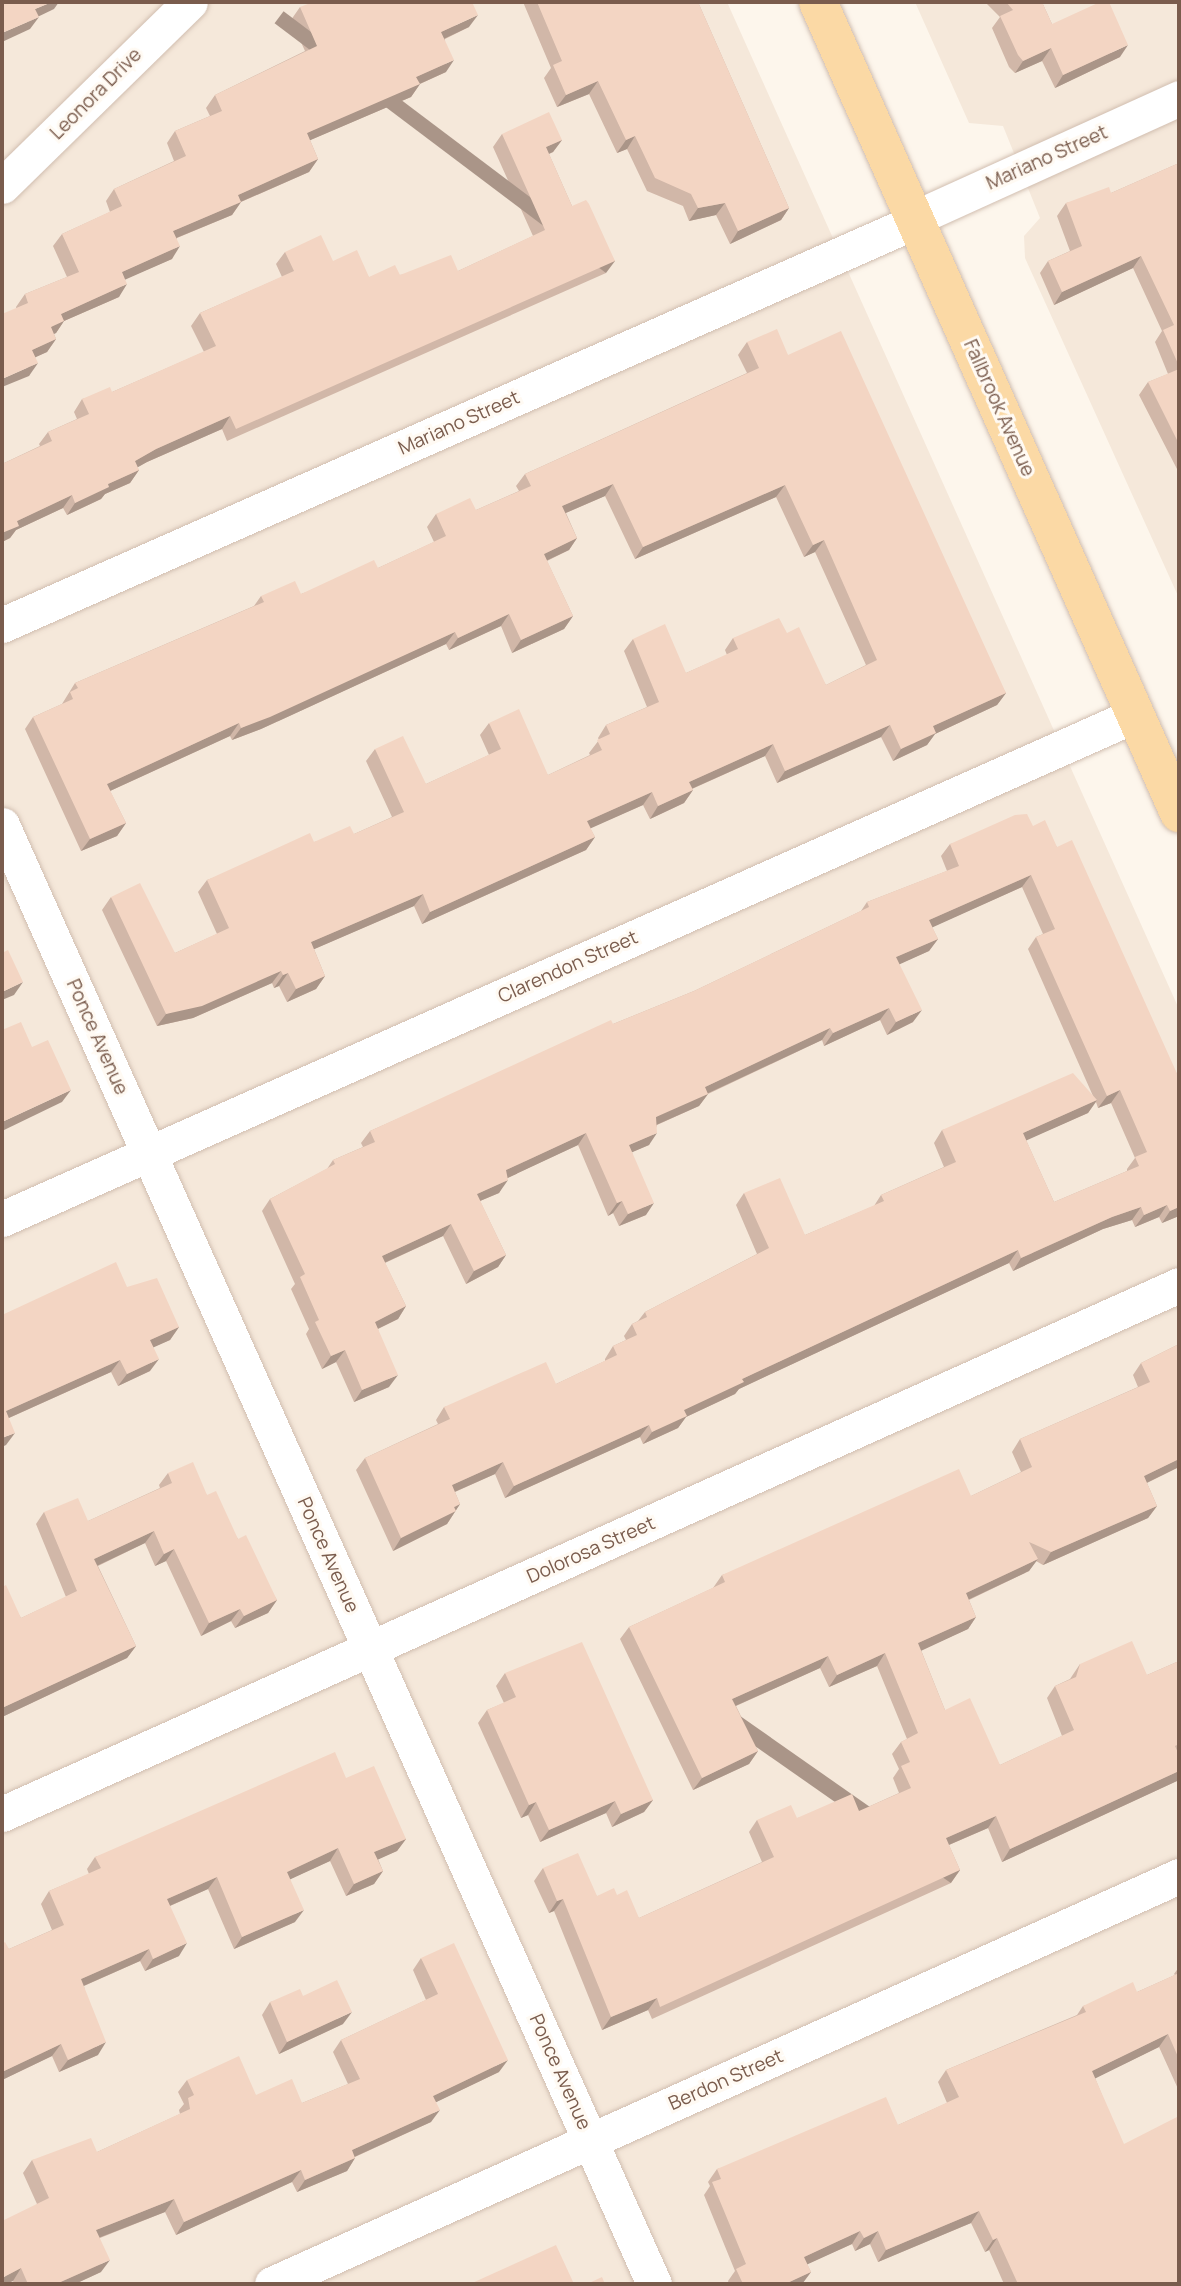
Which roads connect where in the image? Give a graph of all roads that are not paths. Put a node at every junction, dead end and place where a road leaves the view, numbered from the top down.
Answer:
1 (190, 2) edge
2 (818, 2) edge
3 (1179, 98) edge
4 (2, 186) edge
5 (916, 220) junction
6 (2, 625) edge
7 (1135, 715) junction
8 (1179, 813) edge
9 (2, 825) edge
10 (148, 1153) junction
11 (2, 1219) edge
12 (1179, 1285) edge
13 (370, 1649) junction
14 (2, 1814) edge
15 (1179, 1877) edge
16 (590, 2141) junction
17 (272, 2284) edge
18 (654, 2284) edge

1 - 4 street, Leonora Drive
2 - 5 main road, Fallbrook Avenue
3 - 5 street, Mariano Street
5 - 6 street, Mariano Street
5 - 7 main road, Fallbrook Avenue
7 - 8 main road, Fallbrook Avenue
7 - 10 street, Clarendon Street
9 - 10 street, Ponce Avenue
10 - 11 street, Clarendon Street
10 - 13 street, Ponce Avenue
12 - 13 street, Dolorosa Street
13 - 14 street, Dolorosa Street
13 - 16 street, Ponce Avenue
15 - 16 street, Berdon Street
16 - 17 street, Berdon Street
16 - 18 street, Ponce Avenue

